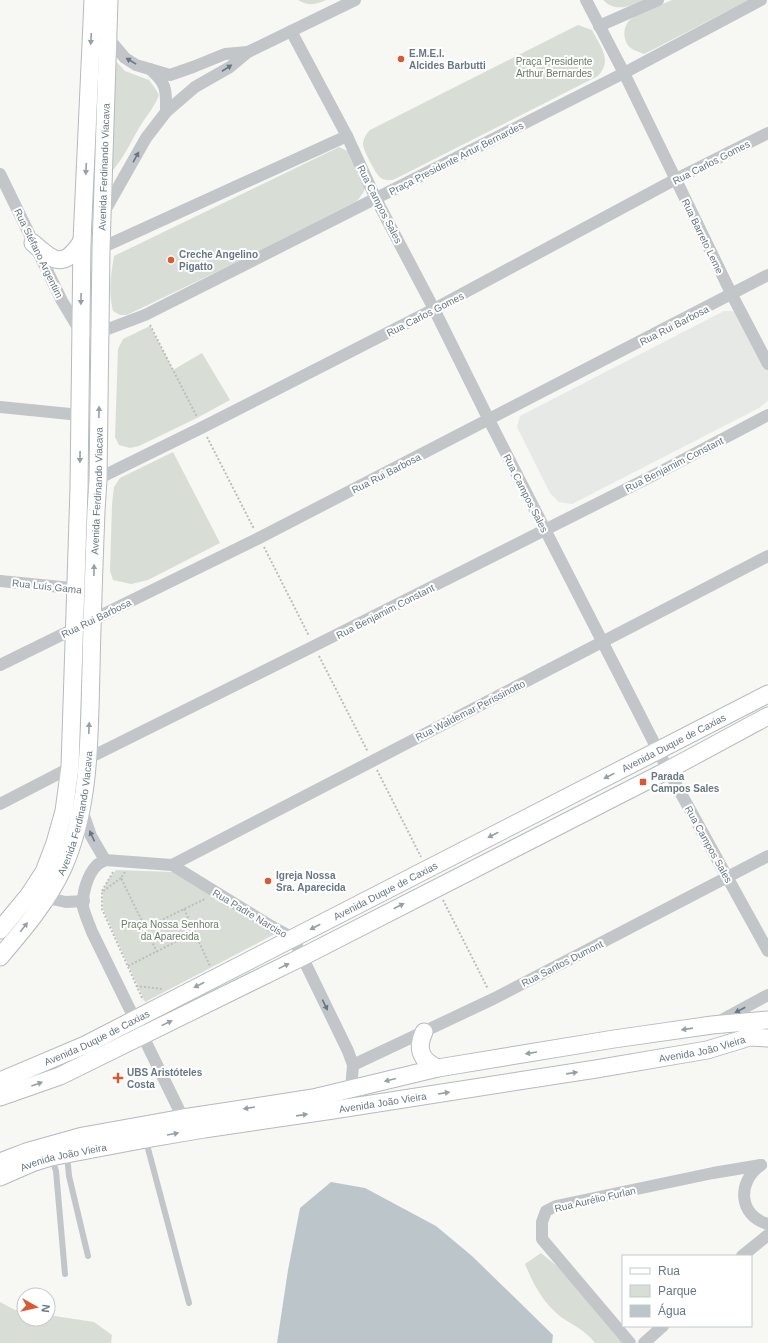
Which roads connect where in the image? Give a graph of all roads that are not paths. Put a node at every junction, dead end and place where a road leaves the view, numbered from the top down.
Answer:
1 (93, 0) edge
2 (109, 0) edge
3 (354, 0) edge
4 (586, 0) edge
5 (658, 0) edge
6 (761, 0) edge
7 (599, 26) junction
8 (291, 32) junction
9 (108, 38) junction
10 (248, 52) junction
11 (149, 68) junction
12 (624, 73) junction
13 (166, 112) junction
14 (768, 133) edge
15 (347, 136) junction
16 (0, 174) edge
17 (676, 179) junction
18 (376, 199) junction
19 (102, 215) junction
20 (82, 241) junction
21 (33, 243) junction
22 (101, 248) junction
23 (768, 275) edge
24 (732, 295) junction
25 (434, 309) junction
26 (80, 332) junction
27 (100, 332) junction
28 (768, 364) edge
29 (0, 407) edge
30 (80, 415) junction
31 (768, 415) edge
32 (489, 420) junction
33 (98, 480) junction
34 (79, 488) junction
35 (545, 529) junction
36 (768, 556) edge
37 (0, 581) edge
38 (76, 589) junction
39 (94, 590) junction
40 (92, 619) junction
41 (76, 628) junction
42 (602, 641) junction
43 (0, 665) edge
44 (768, 694) edge
45 (768, 716) edge
46 (659, 750) junction
47 (88, 758) junction
48 (70, 767) junction
49 (668, 770) junction
50 (0, 804) edge
51 (82, 810) junction
52 (768, 856) edge
53 (105, 860) junction
54 (172, 865) junction
55 (727, 877) junction
56 (47, 898) junction
57 (84, 901) junction
58 (0, 930) edge
59 (293, 938) junction
60 (768, 951) edge
61 (0, 957) edge
62 (302, 957) junction
63 (768, 995) edge
64 (135, 1018) junction
65 (768, 1020) edge
66 (712, 1025) junction
67 (424, 1032) junction
68 (143, 1035) junction
69 (768, 1038) edge
70 (353, 1065) junction
71 (438, 1068) junction
72 (0, 1081) edge
73 (352, 1089) junction
74 (0, 1097) edge
75 (183, 1118) junction
76 (146, 1139) junction
77 (59, 1155) junction
78 (0, 1162) edge
79 (764, 1164) edge
80 (713, 1173) junction
81 (0, 1177) edge
82 (746, 1182) junction
83 (765, 1223) edge
84 (768, 1235) edge
85 (753, 1246) junction
86 (743, 1255) edge
87 (88, 1256) dead end
88 (65, 1274) dead end
89 (188, 1303) dead end
90 (663, 1327) edge
91 (630, 1343) edge
92 (644, 1343) edge

1 -> 20 street, Avenida Ferdinando Viacava
2 - 9 street, Avenida Ferdinando Viacava
3 - 8 street
4 - 7 street, Rua Barreto Leme
5 - 7 street
6 - 12 street, Praça Presidente Artur Bernardes
7 - 12 street, Rua Barreto Leme
8 - 10 street
8 - 15 street, Rua Campos Sales
11 -> 9 street
9 - 19 street, Avenida Ferdinando Viacava
10 - 11 street
13 -> 10 street
11 - 13 street
12 - 17 street, Rua Barreto Leme
12 - 18 street, Praça Presidente Artur Bernardes
19 -> 13 street
14 - 17 street, Rua Carlos Gomes
15 - 18 street, Rua Campos Sales
15 - 22 street
16 - 21 street, Rua Stéfano Argentim
17 - 24 street, Rua Barreto Leme
17 - 25 street, Rua Carlos Gomes
18 - 25 street, Rua Campos Sales
18 - 27 street, Praça Presidente Artur Bernardes
19 - 22 street, Avenida Ferdinando Viacava
20 - 21 street
20 -> 26 street, Avenida Ferdinando Viacava
21 - 26 street, Rua Stéfano Argentim
22 - 27 street, Avenida Ferdinando Viacava
23 - 24 street, Rua Rui Barbosa
24 - 28 street, Rua Barreto Leme
24 - 32 street, Rua Rui Barbosa
25 - 32 street, Rua Campos Sales
25 - 33 street, Rua Carlos Gomes
26 - 27 street, Praça Presidente Artur Bernardes
26 - 30 street, Avenida Ferdinando Viacava
33 -> 27 street, Avenida Ferdinando Viacava
29 - 30 street
30 -> 34 street, Avenida Ferdinando Viacava
31 - 35 street, Rua Benjamim Constant
32 - 35 street, Rua Campos Sales
32 - 40 street, Rua Rui Barbosa
33 - 34 street, Rua Carlos Gomes
39 -> 33 street, Avenida Ferdinando Viacava
34 - 38 street, Avenida Ferdinando Viacava
35 - 42 street, Rua Campos Sales
35 - 47 street, Rua Benjamim Constant
36 - 42 street, Rua Waldemar Perissinotto
37 - 38 street, Rua Luís Gama
38 - 39 street, Rua Luís Gama
38 - 41 street, Avenida Ferdinando Viacava
39 - 40 street, Avenida Ferdinando Viacava
40 - 41 street, Rua Rui Barbosa
47 -> 40 street, Avenida Ferdinando Viacava
41 - 43 street, Rua Rui Barbosa
41 - 48 street, Avenida Ferdinando Viacava
42 - 46 street, Rua Campos Sales
42 - 54 street, Rua Waldemar Perissinotto
44 - 46 street, Avenida Duque de Caxias
45 - 49 street, Avenida Duque de Caxias
46 - 49 street, Rua Campos Sales
46 -> 59 street, Avenida Duque de Caxias
47 - 48 street, Rua Benjamim Constant
47 - 51 street, Avenida Ferdinando Viacava
48 - 50 street, Rua Benjamim Constant
48 - 58 street, Avenida Ferdinando Viacava
49 - 55 street, Rua Campos Sales
62 -> 49 street, Avenida Duque de Caxias
53 -> 51 street
51 - 56 street, Avenida Ferdinando Viacava
52 - 55 street, Rua Santos Dumont
53 - 54 street, Rua Padre Narciso
53 - 57 street
54 - 59 street, Rua Padre Narciso
55 - 60 street, Rua Campos Sales
55 - 67 street, Rua Santos Dumont
56 - 57 street
61 -> 56 street, Avenida Ferdinando Viacava
57 - 64 street
59 - 62 street, Rua Padre Narciso
59 -> 64 street, Avenida Duque de Caxias
68 -> 62 street, Avenida Duque de Caxias
62 -> 70 street, Rua Padre Narciso
63 -> 66 street
64 - 68 street
64 - 72 street, Avenida Duque de Caxias
65 - 66 street, Avenida João Vieira
66 -> 71 street, Avenida João Vieira
67 - 70 street, Rua Santos Dumont
67 - 71 street
74 -> 68 street, Avenida Duque de Caxias
68 - 75 street
76 -> 69 street, Avenida João Vieira
70 - 73 street, Rua Padre Narciso
71 -> 73 street, Avenida João Vieira
73 -> 75 street, Avenida João Vieira
75 - 78 street, Avenida João Vieira
76 - 77 street, Avenida João Vieira
76 - 89 lane
77 - 81 street, Avenida João Vieira
77 - 87 lane
77 - 88 lane
79 - 80 street, Rua Aurélio Furlan
79 - 82 street
80 - 82 street, Rua Aurélio Furlan
80 - 91 street, Rua Aurélio Furlan
82 - 83 street
83 - 85 street
84 - 85 street
85 - 86 street
90 - 92 street

